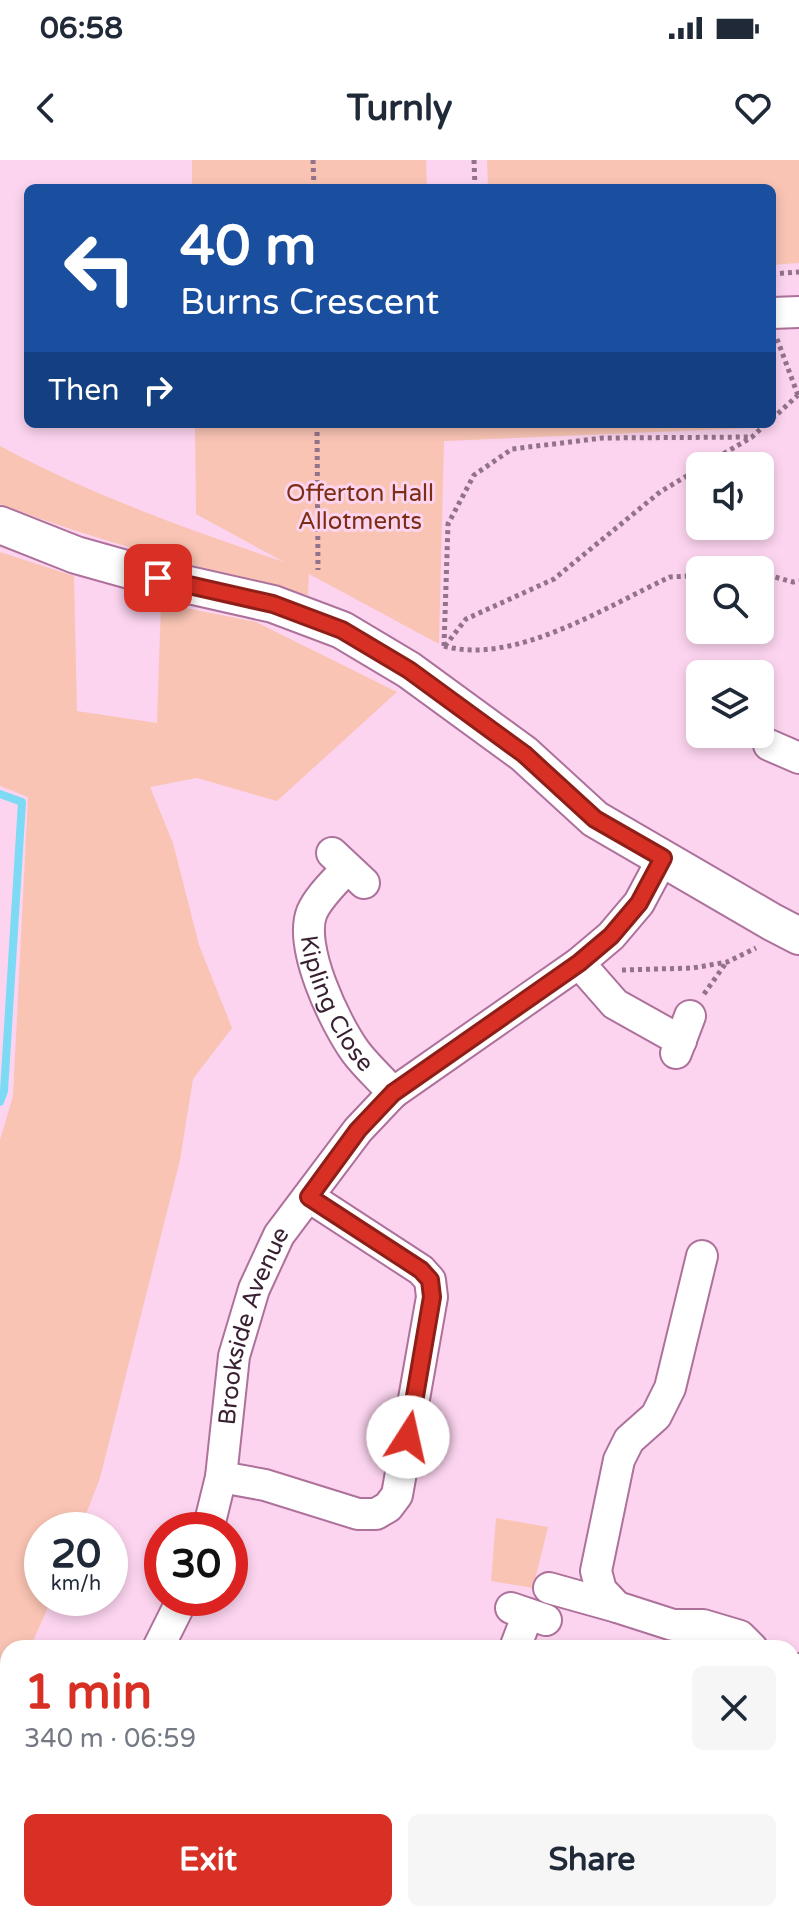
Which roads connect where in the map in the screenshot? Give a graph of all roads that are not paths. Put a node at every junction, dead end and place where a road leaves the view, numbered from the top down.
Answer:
1 (799, 312) edge
2 (776, 313) edge
3 (0, 525) edge
4 (774, 747) edge
5 (799, 758) edge
6 (663, 858) junction
7 (348, 868) dead end
8 (792, 932) edge
9 (582, 967) junction
10 (682, 1037) road end
11 (393, 1093) junction
12 (309, 1197) junction
13 (702, 1256) dead end
14 (221, 1477) junction
15 (212, 1512) edge
16 (549, 1588) dead end
17 (617, 1607) junction
18 (528, 1614) dead end
19 (174, 1616) edge
20 (162, 1640) edge
21 (518, 1640) edge
22 (744, 1640) edge

1 - 2 street
3 - 6 main road
4 - 5 street
6 - 8 main road
6 - 9 street, Brookside Avenue
7 - 11 street, Kipling Close
9 - 10 street
9 - 11 street, Brookside Avenue
11 - 12 street, Brookside Avenue
12 - 14 street, Brookside Avenue
12 - 14 street
13 - 17 street
14 - 15 street, Brookside Avenue
16 - 17 street
17 - 22 street
18 - 21 street
19 - 20 street

